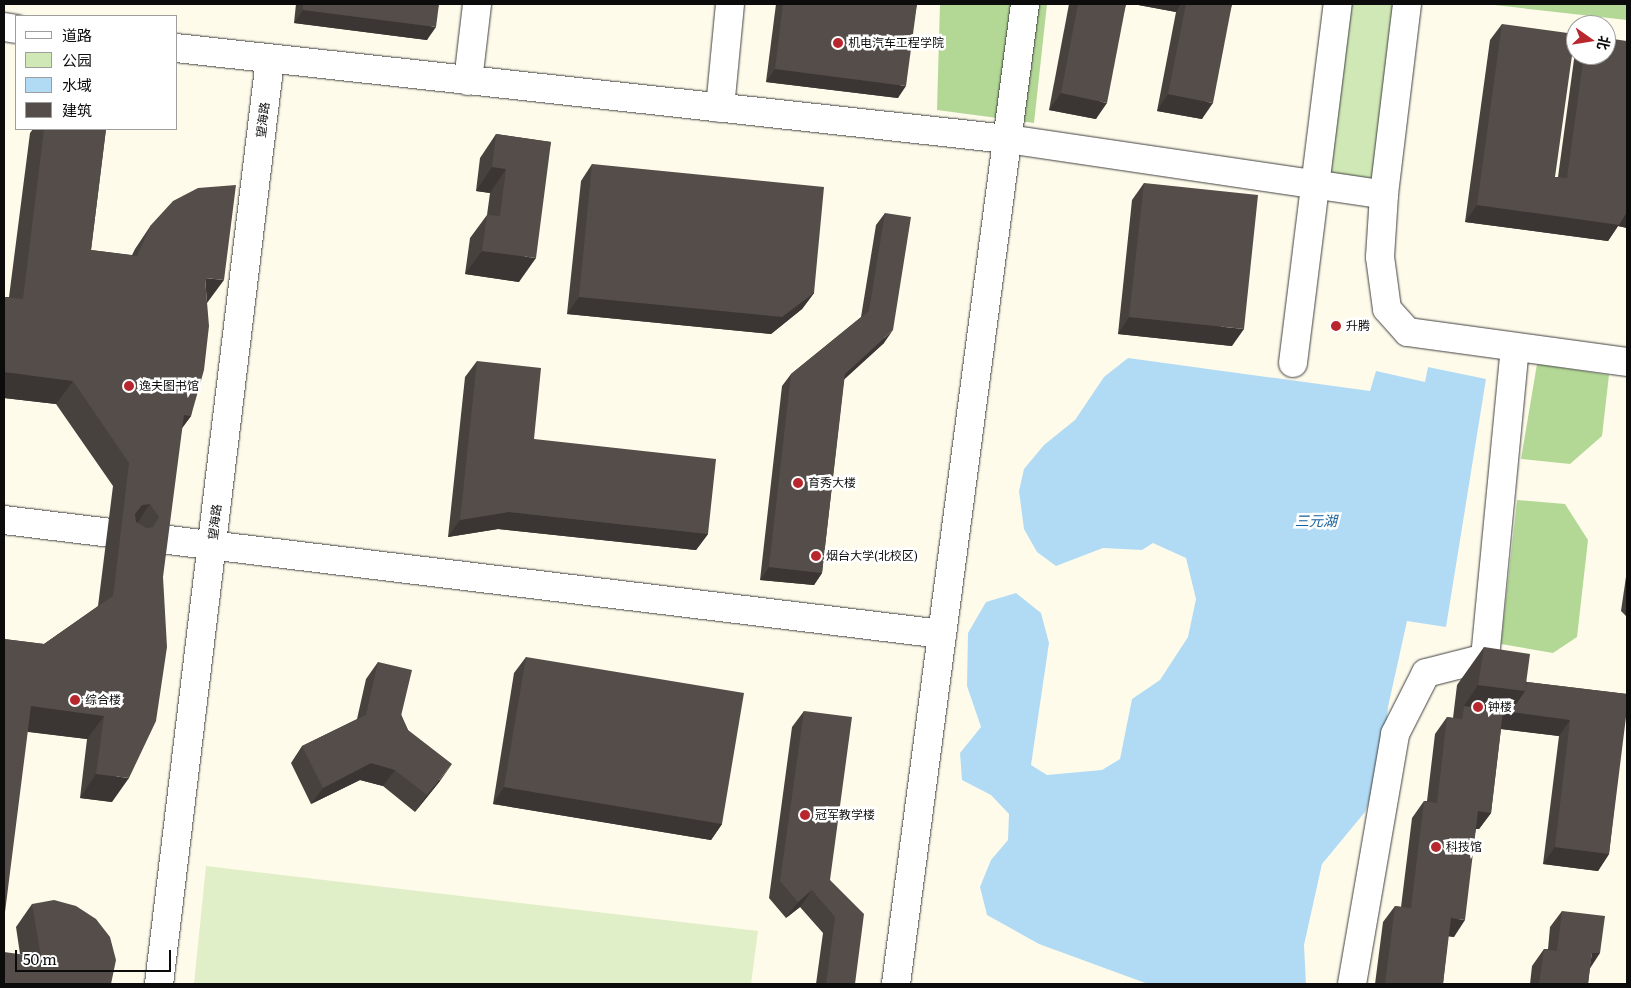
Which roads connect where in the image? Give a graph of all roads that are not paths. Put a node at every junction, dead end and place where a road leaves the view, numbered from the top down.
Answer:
1 (477, 4) edge
2 (730, 4) edge
3 (1025, 4) edge
4 (1338, 4) edge
5 (1407, 4) edge
6 (178, 48) edge
7 (270, 60) junction
8 (468, 81) junction
9 (720, 108) junction
10 (1007, 139) junction
11 (1314, 184) junction
12 (1384, 194) junction
13 (1515, 347) junction
14 (1627, 362) edge
15 (1293, 363) dead end
16 (4, 520) edge
17 (212, 546) junction
18 (942, 634) junction
19 (159, 984) edge
20 (896, 984) edge
21 (1352, 984) edge

1 - 8 street
2 - 9 street
3 - 10 street
4 - 11 street
5 - 12 street
6 - 7 street
7 - 8 street
7 - 17 street, 望海路
8 - 9 street
9 - 10 street
10 - 11 street
10 - 18 street
11 - 12 street
11 - 15 street
12 - 13 street
13 - 14 street
13 - 21 street
16 - 17 street
17 - 18 street
17 - 19 street, 望海路
18 - 20 street

